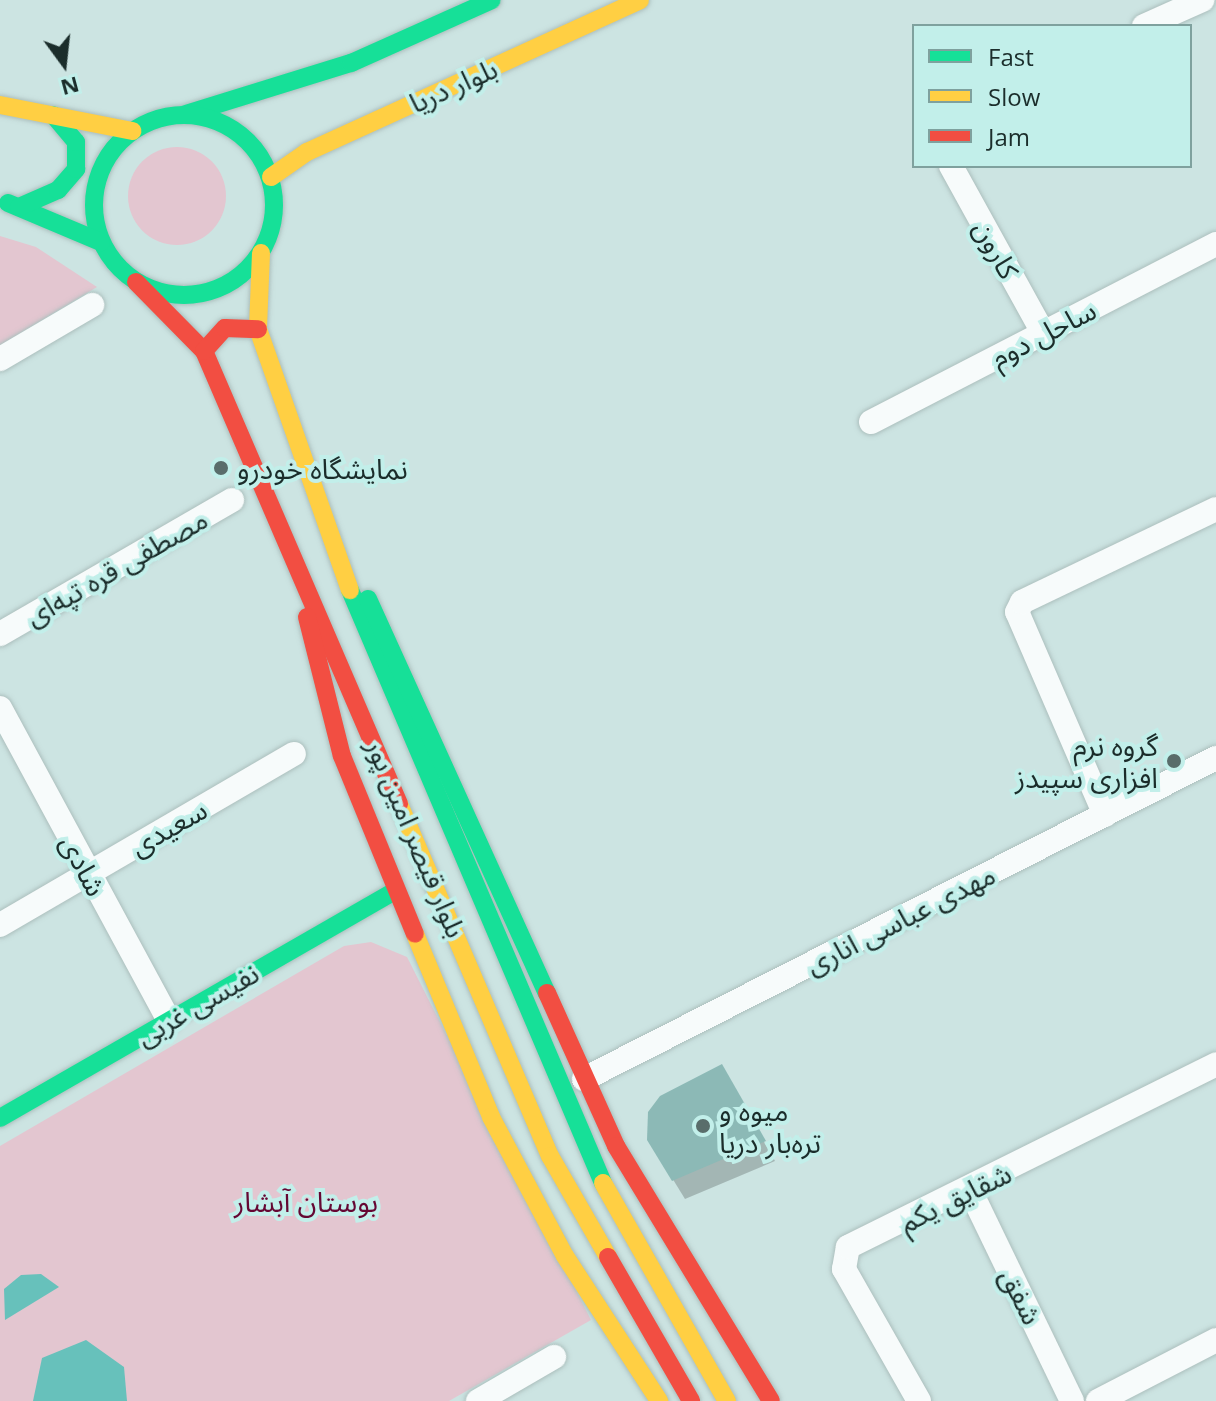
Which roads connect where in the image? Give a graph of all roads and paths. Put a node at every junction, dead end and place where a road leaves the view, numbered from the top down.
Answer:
1 (492, 0) edge
2 (640, 0) edge
3 (1202, 0) edge
4 (1148, 24) edge
5 (0, 105) edge
6 (186, 114) junction
7 (53, 115) junction
8 (132, 131) junction
9 (952, 168) edge
10 (271, 177) junction
11 (0, 200) edge
12 (19, 207) junction
13 (101, 242) junction
14 (1216, 244) edge
15 (261, 253) junction
16 (136, 282) junction
17 (92, 305) dead end
18 (258, 329) junction
19 (1043, 333) junction
20 (204, 351) junction
21 (0, 359) edge
22 (871, 422) dead end
23 (232, 500) dead end
24 (1216, 509) edge
25 (333, 556) junction
26 (298, 569) junction
27 (0, 634) edge
28 (0, 708) edge
29 (294, 754) dead end
30 (1216, 758) edge
31 (1105, 815) junction
32 (89, 873) junction
33 (394, 891) junction
34 (0, 925) edge
35 (169, 1020) junction
36 (1216, 1064) edge
37 (584, 1079) junction
38 (0, 1118) edge
39 (971, 1192) junction
40 (1216, 1340) edge
41 (554, 1357) dead end
42 (478, 1401) edge
43 (659, 1401) edge
44 (691, 1401) edge
45 (727, 1401) edge
46 (771, 1401) edge
47 (919, 1401) edge
48 (1072, 1401) edge
49 (1098, 1401) edge

1 - 6 main road
2 - 10 main road, بلوار دریا
3 - 4 street
5 - 7 main road
6 - 8 main road
6 - 10 main road
7 - 8 main road
7 - 12 main road
8 - 13 main road
9 - 19 street, کارون
10 - 15 main road
11 - 12 main road
12 - 13 main road
13 - 16 main road
14 - 19 street, ساحل دوم
15 - 16 main road
15 - 18 main road, بلوار قیصر امین پور
16 - 20 main road, بلوار قیصر امین پور
17 - 21 street
18 - 20 main road
18 - 25 main road, بلوار قیصر امین پور
19 - 22 street, ساحل دوم
20 - 26 main road, بلوار قیصر امین پور
23 - 27 street, مصطفی قره تپه‌ای
24 - 31 street
25 - 37 main road
25 - 45 main road, بلوار قیصر امین پور
26 - 33 main road
26 - 44 main road, بلوار قیصر امین پور
28 - 32 street, شادی
29 - 32 street, سعیدی
30 - 31 street, مهدی عباسی اناری
31 - 37 street, مهدی عباسی اناری
32 - 34 street, سعیدی
32 - 35 street, شادی
33 - 35 main road, نفیسی غربی
33 - 43 main road
35 - 38 main road, نفیسی غربی
36 - 39 street, شقایق یکم
37 - 46 main road
39 - 47 street, شقایق یکم
39 - 48 street, شفق
40 - 49 street
41 - 42 street

